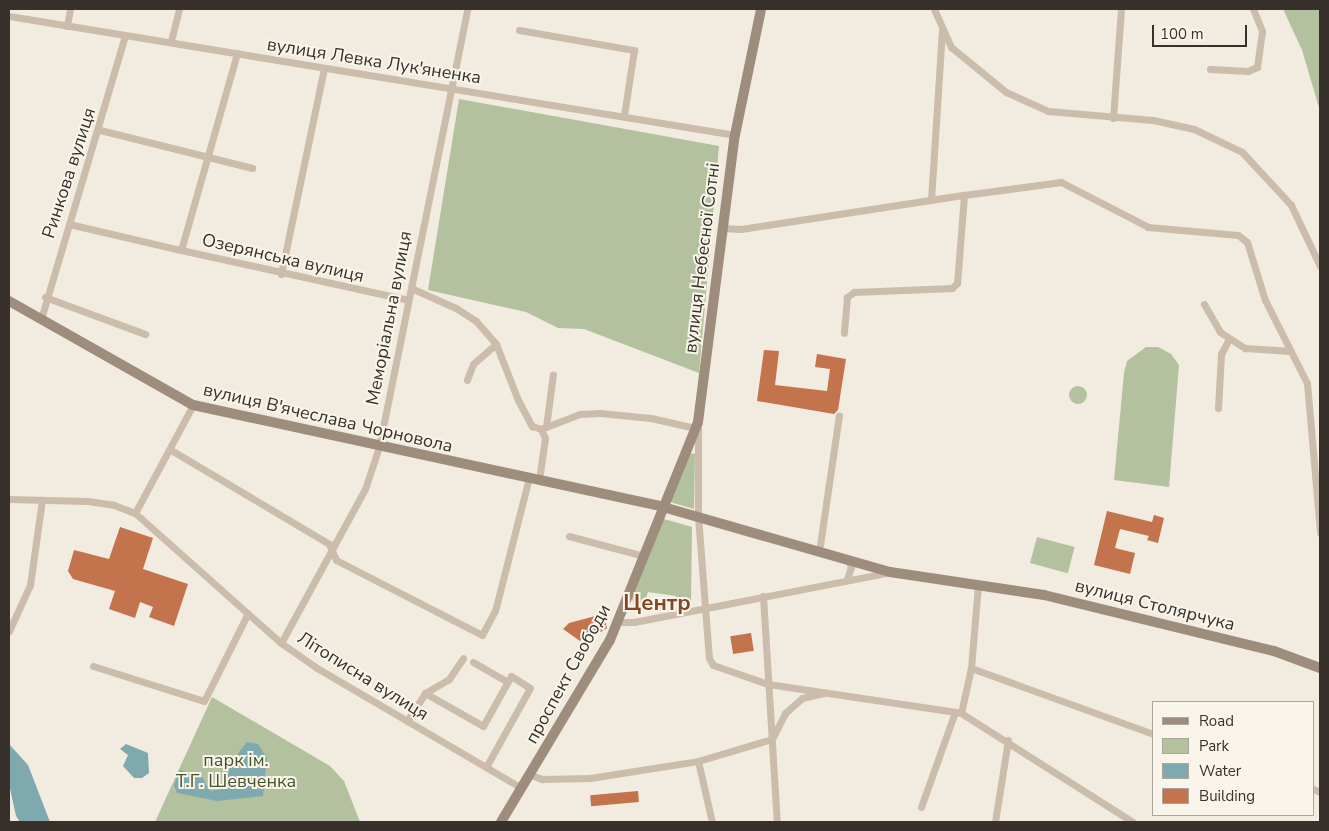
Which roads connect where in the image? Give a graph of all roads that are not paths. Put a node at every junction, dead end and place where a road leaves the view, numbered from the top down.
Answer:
1 (70, 9) edge
2 (179, 9) edge
3 (467, 9) edge
4 (761, 9) edge
5 (934, 9) edge
6 (1121, 9) edge
7 (1253, 9) edge
8 (9, 16) edge
9 (67, 26) junction
10 (942, 27) junction
11 (519, 30) dead end
12 (125, 36) junction
13 (171, 41) junction
14 (237, 53) junction
15 (324, 68) junction
16 (1210, 69) dead end
17 (453, 90) junction
18 (624, 115) junction
19 (1113, 118) junction
20 (100, 130) junction
21 (735, 135) junction
22 (206, 156) junction
23 (252, 168) dead end
24 (964, 196) junction
25 (931, 200) junction
26 (69, 224) junction
27 (722, 228) junction
28 (181, 250) junction
29 (1320, 266) edge
30 (281, 274) junction
31 (411, 288) junction
32 (45, 297) junction
33 (409, 300) junction
34 (9, 302) edge
35 (1204, 304) dead end
36 (40, 319) junction
37 (844, 333) dead end
38 (145, 334) dead end
39 (1229, 339) junction
40 (496, 344) junction
41 (1290, 351) junction
42 (553, 374) dead end
43 (467, 380) dead end
44 (194, 405) junction
45 (1218, 408) dead end
46 (840, 415) dead end
47 (696, 425) junction
48 (544, 428) junction
49 (379, 447) junction
50 (171, 450) junction
51 (534, 479) junction
52 (9, 499) edge
53 (42, 500) junction
54 (663, 507) junction
55 (136, 513) junction
56 (698, 516) junction
57 (1320, 532) edge
58 (569, 536) dead end
59 (332, 551) junction
60 (819, 552) junction
61 (644, 556) junction
62 (848, 560) junction
63 (890, 572) junction
64 (846, 579) junction
65 (978, 586) junction
66 (763, 596) junction
67 (704, 606) junction
68 (248, 613) junction
69 (618, 622) junction
70 (9, 632) edge
71 (282, 643) junction
72 (463, 658) dead end
73 (474, 662) dead end
74 (93, 666) dead end
75 (971, 668) junction
76 (1320, 668) edge
77 (507, 682) junction
78 (768, 684) junction
79 (825, 692) junction
80 (426, 693) junction
81 (958, 712) junction
82 (407, 721) junction
83 (1152, 734) edge
84 (772, 739) junction
85 (1008, 740) junction
86 (698, 762) junction
87 (486, 767) junction
88 (531, 775) junction
89 (520, 787) junction
90 (921, 807) dead end
91 (501, 822) edge
92 (712, 822) edge
93 (777, 822) edge
94 (995, 822) edge
95 (1133, 822) edge

1 - 9 street
2 - 13 street
3 - 17 street, Меморіальна вулиця
4 - 21 street, вулиця Небесної Сотні
5 - 10 street
6 - 19 street
7 - 16 street
8 - 9 street, вулиця Левка Лук'яненка
9 - 12 street, вулиця Левка Лук'яненка
10 - 19 street
10 - 25 street
11 - 18 street
12 - 13 street, вулиця Левка Лук'яненка
12 - 20 street, Ринкова вулиця
13 - 14 street, вулиця Левка Лук'яненка
14 - 15 street, вулиця Левка Лук'яненка
14 - 22 street, Озерянська вулиця
15 - 17 street, вулиця Левка Лук'яненка
15 - 30 street
17 - 18 street, вулиця Левка Лук'яненка
17 - 31 street, Меморіальна вулиця
18 - 21 street, вулиця Левка Лук'яненка
19 - 29 street
20 - 22 street
20 - 26 street, Ринкова вулиця
21 - 27 street, вулиця Небесної Сотні
22 - 23 street
22 - 28 street, Озерянська вулиця
24 - 25 street
24 - 37 street
24 - 41 street
25 - 27 street
26 - 28 street, Озерянська вулиця
26 - 32 street, Ринкова вулиця
27 - 47 street, вулиця Небесної Сотні
28 - 30 street, Озерянська вулиця
30 - 33 street, Озерянська вулиця
31 - 33 street, Меморіальна вулиця
31 - 40 street
32 - 36 street, Ринкова вулиця
32 - 38 street
33 - 49 street, Меморіальна вулиця
34 - 36 street, вулиця В'ячеслава Чорновола
35 - 39 street
36 - 44 street, вулиця В'ячеслава Чорновола
39 - 41 street
39 - 45 street
40 - 43 street
40 - 48 street
41 - 57 street
42 - 48 street
44 - 49 street, вулиця В'ячеслава Чорновола
44 - 50 street
46 - 60 street
47 - 48 street
47 - 54 street, вулиця Небесної Сотні
47 - 56 street
48 - 51 street
49 - 51 street, вулиця В'ячеслава Чорновола
49 - 59 street, Меморіальна вулиця
50 - 55 street
50 - 59 street
51 - 54 street, вулиця В'ячеслава Чорновола
51 - 59 street
52 - 53 street
53 - 55 street
53 - 70 street
54 - 56 street, вулиця Столярчука
54 - 61 street, проспект Свободи
55 - 68 street, Літописна вулиця
56 - 60 street, вулиця Столярчука
56 - 67 street
58 - 61 street
59 - 71 street, Меморіальна вулиця
60 - 62 street, вулиця Столярчука
61 - 69 street, проспект Свободи
62 - 63 street, вулиця Столярчука
62 - 64 street
63 - 64 street
63 - 65 street, вулиця Столярчука
64 - 66 street
65 - 75 street
65 - 76 street, вулиця Столярчука
66 - 67 street
66 - 78 street
67 - 69 street
67 - 78 street
68 - 71 street, Літописна вулиця
68 - 74 street
69 - 88 street, проспект Свободи
71 - 82 street, Літописна вулиця
72 - 80 street
73 - 77 street
75 - 81 street
75 - 83 street
77 - 80 street
77 - 87 street
78 - 79 street
78 - 84 street
79 - 81 street
79 - 84 street
80 - 82 street
81 - 85 street
81 - 90 street
82 - 87 street, Літописна вулиця
84 - 86 street
84 - 93 street
85 - 94 street
85 - 95 street
86 - 88 street
86 - 92 street
87 - 89 street, Літописна вулиця
88 - 89 street, проспект Свободи
89 - 91 street, проспект Свободи

